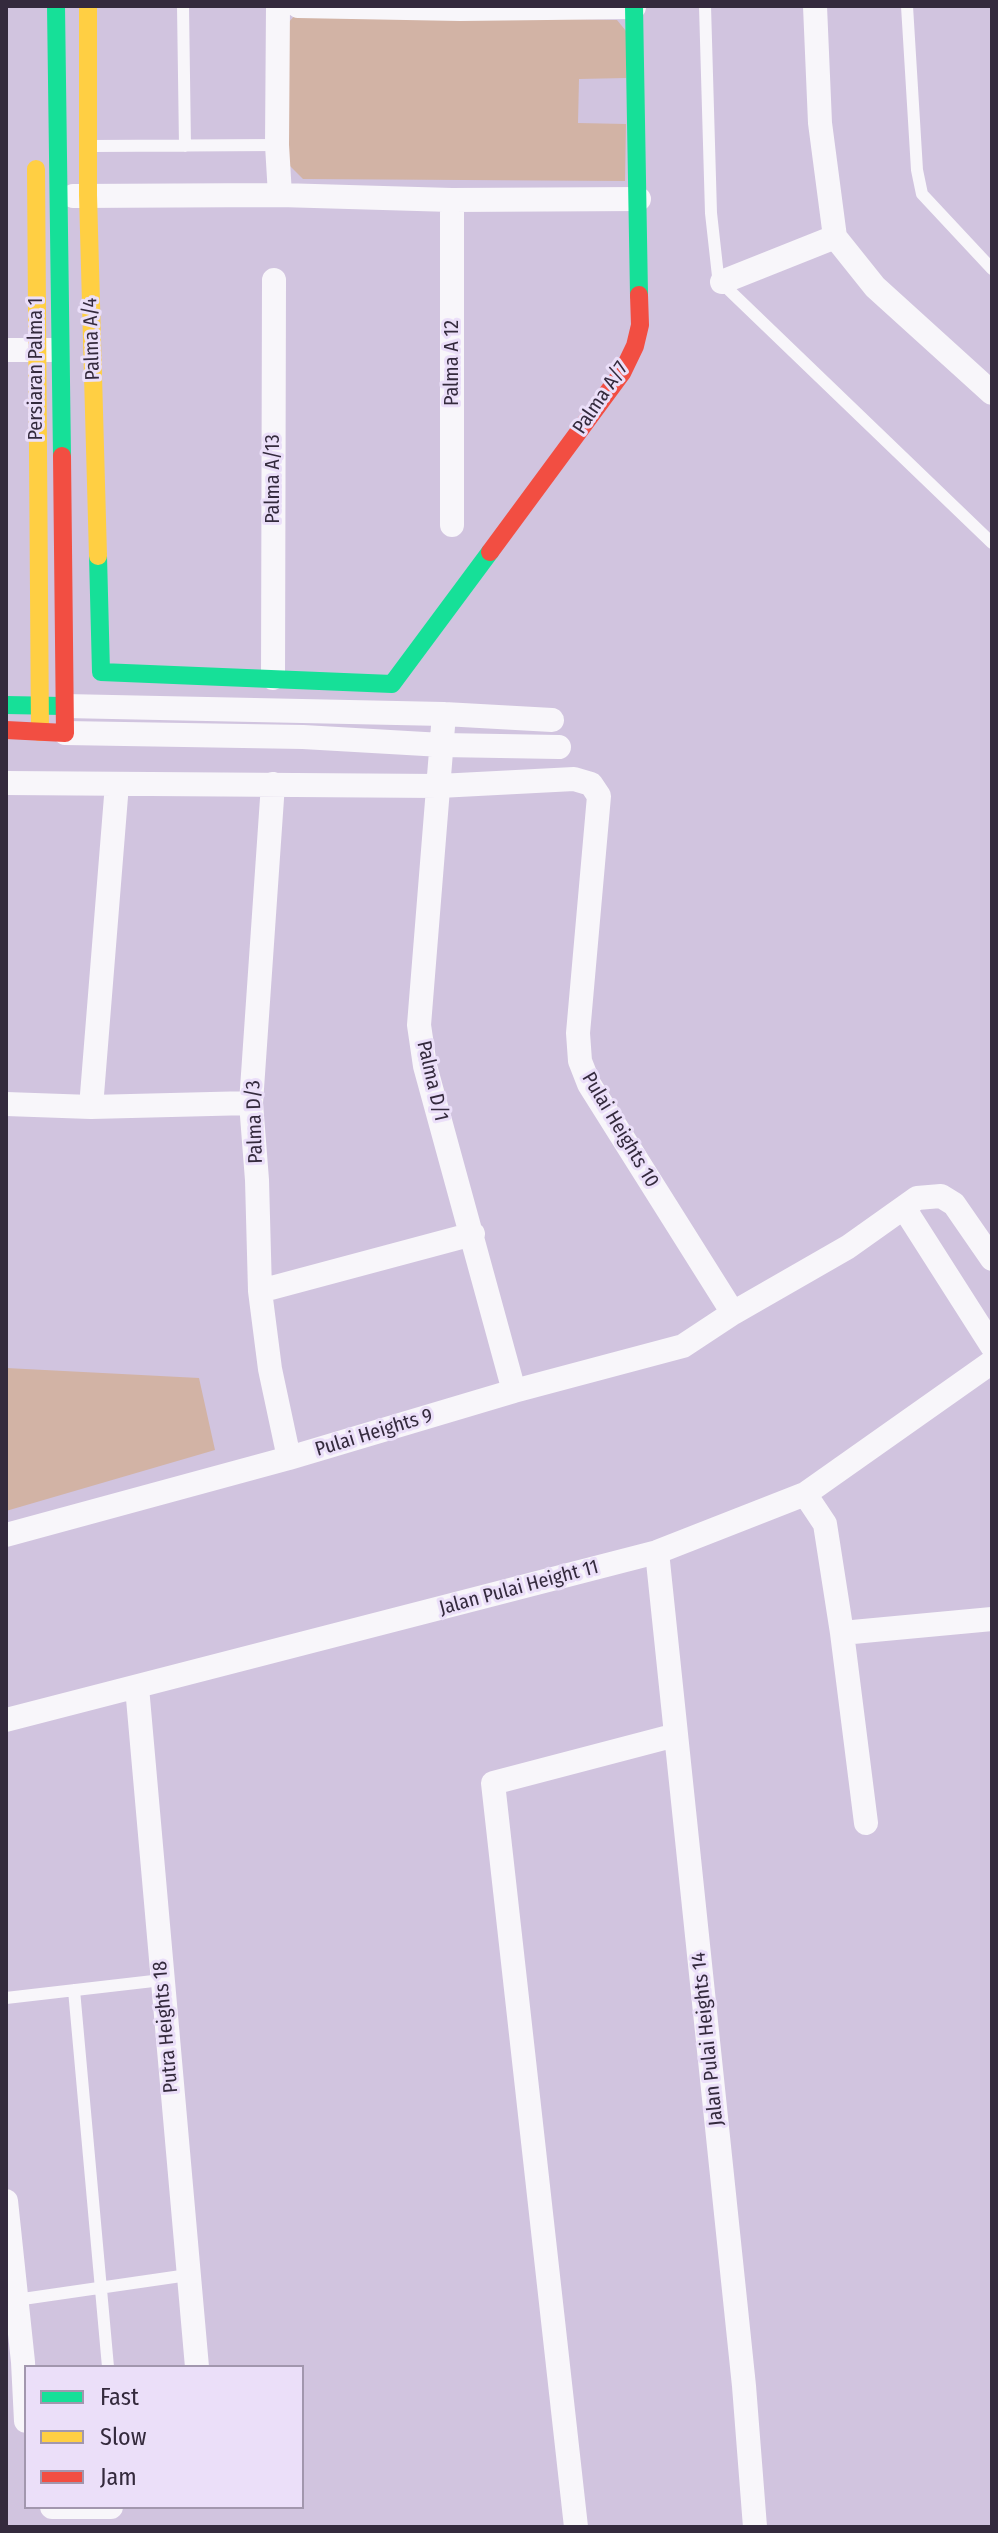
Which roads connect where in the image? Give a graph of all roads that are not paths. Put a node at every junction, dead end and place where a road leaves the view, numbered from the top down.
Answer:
1 (56, 6) edge
2 (88, 6) edge
3 (183, 6) edge
4 (278, 6) edge
5 (298, 6) edge
6 (545, 6) edge
7 (705, 6) edge
8 (815, 6) edge
9 (907, 6) edge
10 (371, 7) edge
11 (634, 7) edge
12 (460, 8) edge
13 (277, 145) junction
14 (36, 146) dead end
15 (185, 146) junction
16 (87, 147) junction
17 (48, 195) junction
18 (88, 195) junction
19 (280, 195) junction
20 (639, 199) junction
21 (452, 200) junction
22 (835, 237) junction
23 (992, 269) edge
24 (274, 280) dead end
25 (722, 282) junction
26 (36, 349) junction
27 (6, 350) edge
28 (61, 350) junction
29 (992, 393) edge
30 (452, 525) dead end
31 (992, 543) edge
32 (273, 678) junction
33 (6, 705) edge
34 (41, 706) junction
35 (65, 706) junction
36 (444, 714) junction
37 (552, 720) dead end
38 (6, 730) edge
39 (40, 732) junction
40 (65, 733) junction
41 (442, 745) junction
42 (559, 747) dead end
43 (6, 783) edge
44 (117, 784) junction
45 (273, 784) junction
46 (439, 786) junction
47 (251, 1103) junction
48 (6, 1104) edge
49 (91, 1107) junction
50 (904, 1208) junction
51 (473, 1234) junction
52 (992, 1259) edge
53 (260, 1291) junction
54 (733, 1313) junction
55 (992, 1346) edge
56 (992, 1362) edge
57 (514, 1391) junction
58 (289, 1458) junction
59 (805, 1494) junction
60 (6, 1535) edge
61 (657, 1552) junction
62 (992, 1619) edge
63 (842, 1633) junction
64 (137, 1687) junction
65 (6, 1720) edge
66 (676, 1735) junction
67 (866, 1823) dead end
68 (162, 1980) junction
69 (74, 1990) junction
70 (6, 1998) edge
71 (6, 2201) edge
72 (188, 2275) junction
73 (101, 2286) junction
74 (16, 2300) junction
75 (108, 2365) edge
76 (197, 2365) edge
77 (14, 2390) edge
78 (24, 2416) edge
79 (576, 2527) edge
80 (755, 2527) edge

1 - 17 street
2 - 16 street, Palma A/4
3 - 15 lane
4 - 13 street
5 - 10 street
6 - 11 street
6 - 12 street
7 - 25 lane
8 - 22 street
9 - 23 lane
10 - 12 street
11 - 20 street, Palma A/7
13 - 15 lane
13 - 19 street
14 - 17 street, Persiaran Palma 1
15 - 16 lane
16 - 18 street, Palma A/4
17 - 18 street
17 - 26 street, Persiaran Palma 1
17 - 28 street
18 - 19 street
18 - 32 street, Palma A/4
19 - 21 street
20 - 21 street
20 - 32 street, Palma A/7
21 - 30 street, Palma A 12
22 - 25 street
22 - 29 street
24 - 32 street, Palma A/13
25 - 31 lane
26 - 27 street
26 - 28 street
26 - 34 street, Persiaran Palma 1
28 - 35 street
33 - 34 street
34 - 35 street
34 - 39 street, Persiaran Palma 1
35 - 36 street
35 - 40 street
36 - 37 street
36 - 41 street, Palma D/1
38 - 39 street
39 - 40 street
40 - 41 street
41 - 42 street
41 - 46 street, Palma D/1
43 - 44 street
44 - 45 street
44 - 49 street
45 - 46 street
45 - 47 street, Palma D/3
46 - 51 street, Palma D/1
46 - 54 street, Pulai Heights 10
47 - 49 street
47 - 53 street, Palma D/3
48 - 49 street
50 - 52 street, Pulai Heights 9
50 - 54 street, Pulai Heights 9
50 - 55 street
51 - 53 street
51 - 57 street, Palma D/1
53 - 58 street, Palma D/3
54 - 57 street, Pulai Heights 9
56 - 59 street, Jalan Pulai Height 11
57 - 58 street, Pulai Heights 9
58 - 60 street, Pulai Heights 9
59 - 61 street, Jalan Pulai Height 11
59 - 63 street
61 - 64 street, Jalan Pulai Height 11
61 - 66 street, Jalan Pulai Heights 14
62 - 63 street
63 - 67 street
64 - 65 street, Jalan Pulai Height 11
64 - 68 street, Putra Heights 18
66 - 79 street
66 - 80 street, Jalan Pulai Heights 14
68 - 69 lane
68 - 72 street, Putra Heights 18
69 - 70 lane
69 - 73 lane
71 - 74 street
72 - 73 lane
72 - 76 street, Putra Heights 18
73 - 74 lane
73 - 75 lane
74 - 77 street
77 - 78 street

